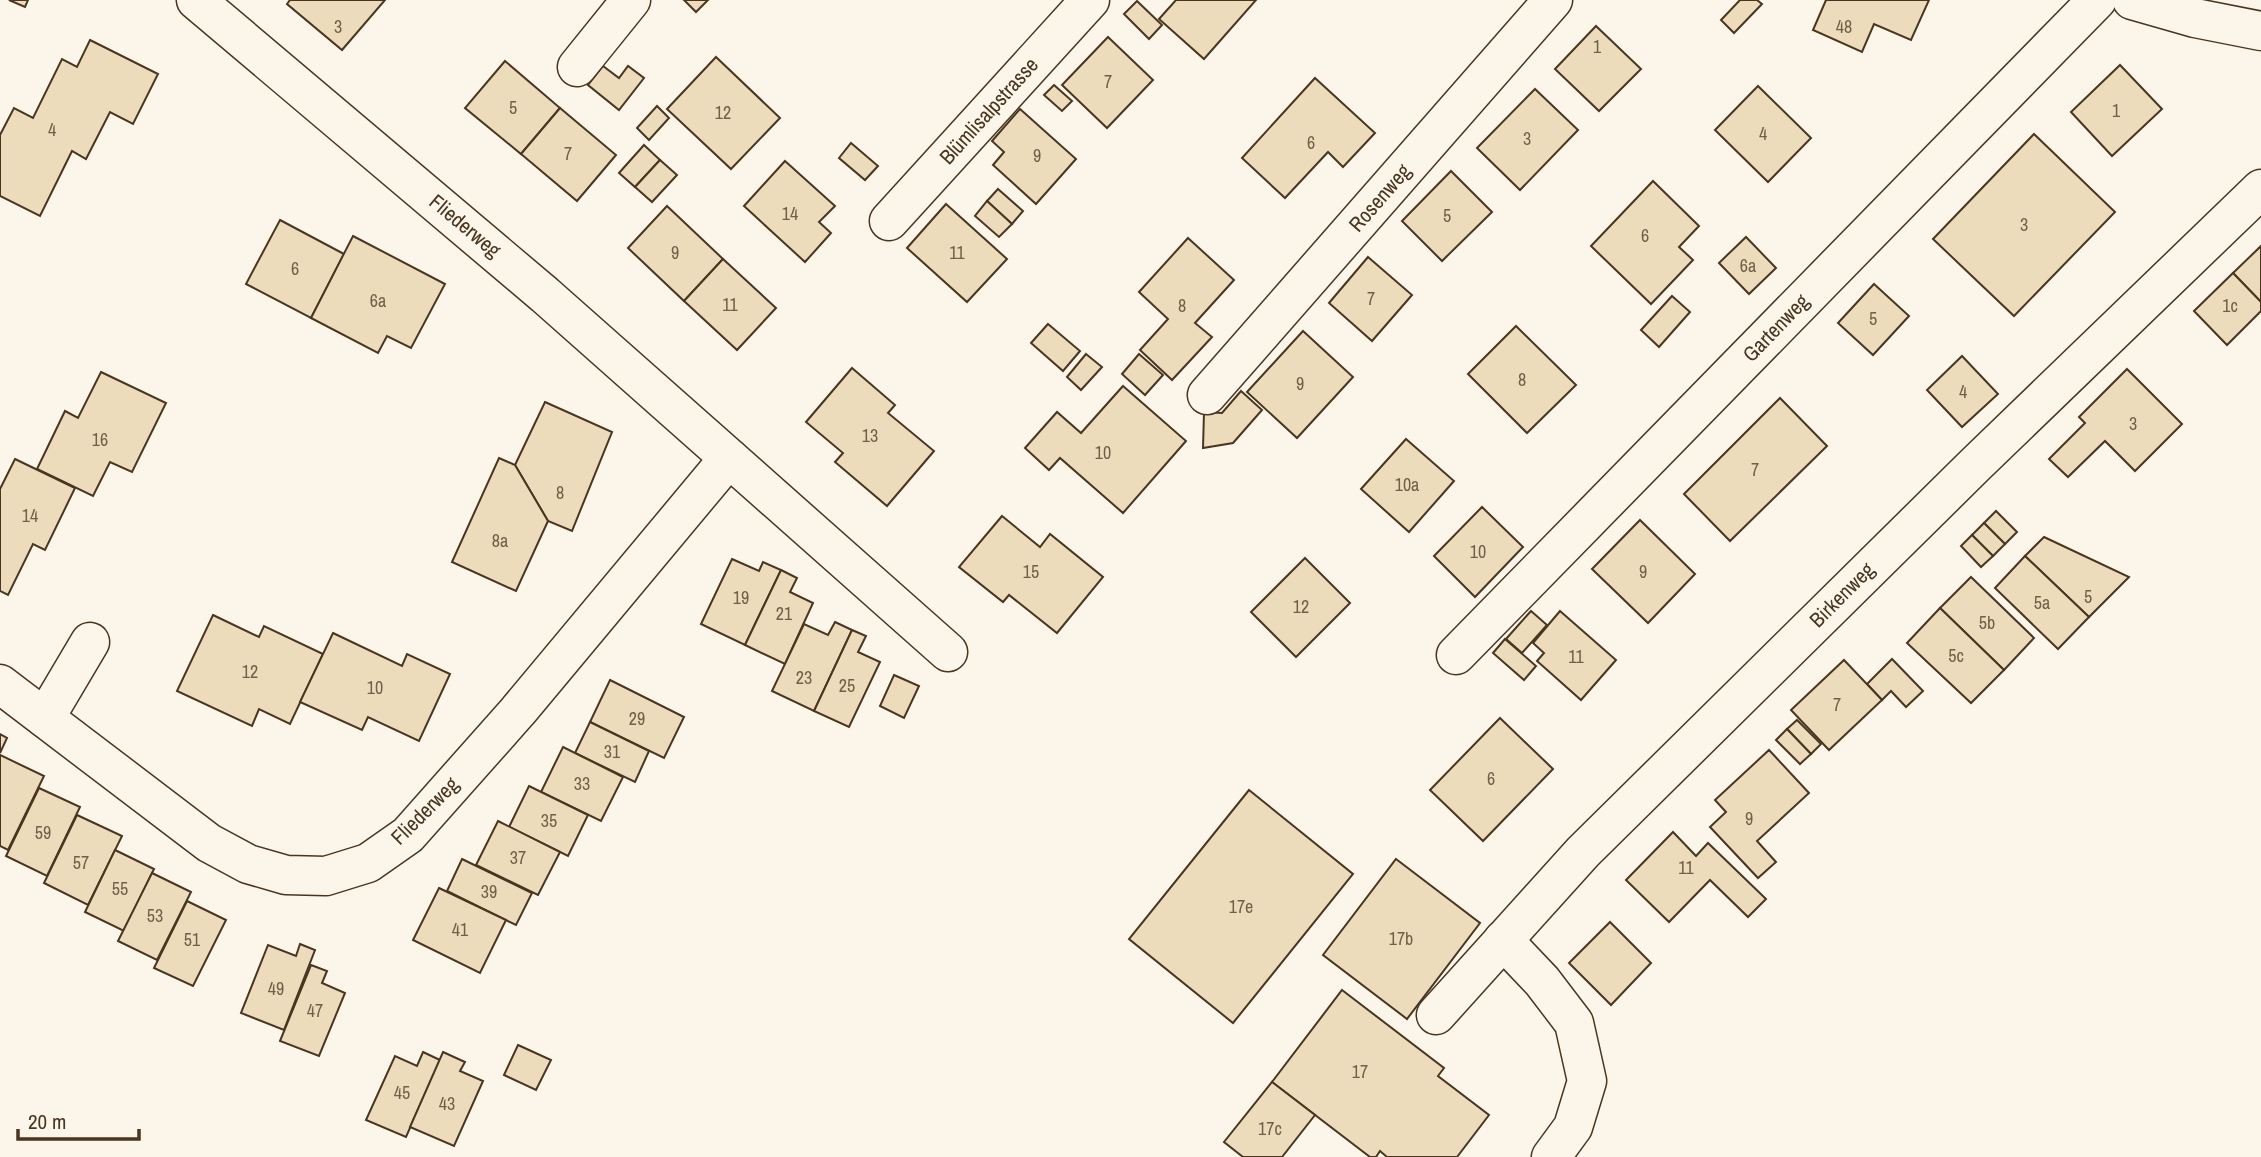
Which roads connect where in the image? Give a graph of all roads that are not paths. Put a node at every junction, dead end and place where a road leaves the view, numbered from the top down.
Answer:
1 (196, 0) edge
2 (631, 0) edge
3 (1090, 0) edge
4 (1553, 0) edge
5 (2097, 0) edge
6 (2132, 0) edge
7 (2261, 31) edge
8 (577, 67) dead end
9 (2261, 188) edge
10 (889, 221) dead end
11 (1207, 395) dead end
12 (729, 458) junction
13 (90, 642) dead end
14 (948, 652) dead end
15 (1456, 656) dead end
16 (0, 684) edge
17 (46, 718) junction
18 (1503, 940) junction
19 (1436, 1015) dead end
20 (1551, 1157) edge

1 - 12 street, Fliederweg
2 - 8 street
3 - 10 street, Blümlisalpstrasse
4 - 11 street, Rosenweg
5 - 15 street, Gartenweg
6 - 7 street
9 - 18 street, Birkenweg
12 - 14 street, Fliederweg
12 - 17 street, Fliederweg
13 - 17 street
16 - 17 street, Fliederweg
18 - 19 street, Birkenweg
18 - 20 street

